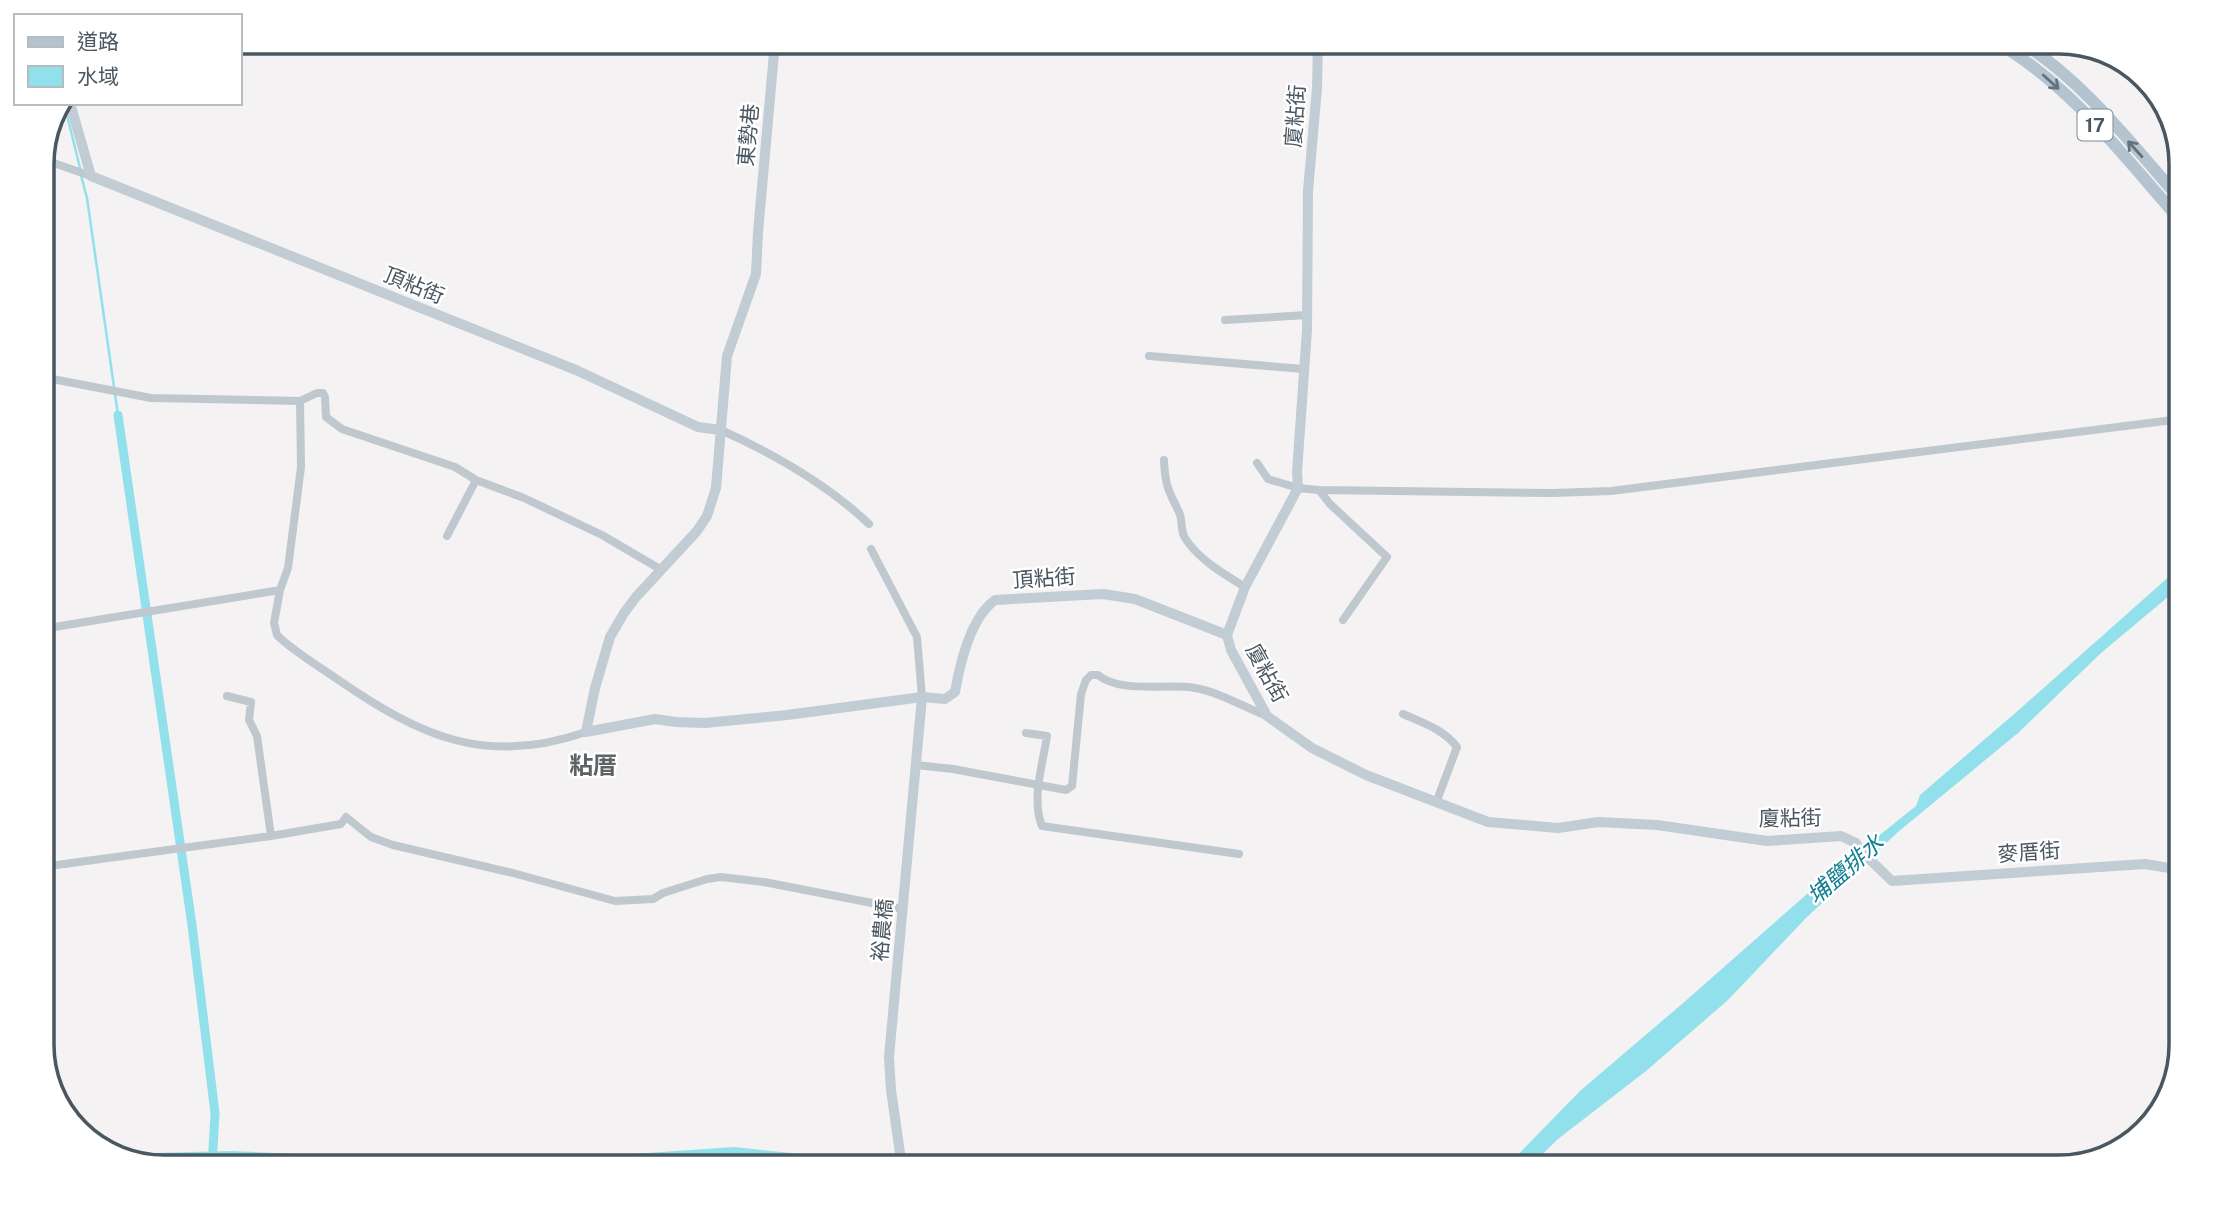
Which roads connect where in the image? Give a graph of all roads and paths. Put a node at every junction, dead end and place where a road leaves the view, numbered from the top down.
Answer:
1 (774, 54) edge
2 (1318, 54) edge
3 (2017, 54) edge
4 (2038, 54) edge
5 (71, 107) edge
6 (54, 163) edge
7 (91, 176) junction
8 (2169, 187) edge
9 (2169, 208) edge
10 (1307, 315) junction
11 (1225, 320) dead end
12 (1149, 356) dead end
13 (1303, 369) junction
14 (54, 379) edge
15 (300, 401) junction
16 (2169, 421) edge
17 (721, 430) junction
18 (1164, 460) dead end
19 (1257, 463) dead end
20 (476, 480) junction
21 (1298, 488) junction
22 (1319, 490) junction
23 (869, 524) dead end
24 (447, 536) dead end
25 (871, 549) dead end
26 (660, 569) junction
27 (1245, 587) junction
28 (280, 590) junction
29 (1343, 620) dead end
30 (54, 627) edge
31 (1227, 635) junction
32 (227, 696) dead end
33 (922, 697) junction
34 (1403, 714) dead end
35 (1267, 716) junction
36 (586, 732) junction
37 (1026, 733) dead end
38 (916, 765) junction
39 (1039, 785) junction
40 (1436, 803) junction
41 (271, 836) junction
42 (1239, 854) dead end
43 (54, 865) edge
44 (2169, 868) edge
45 (1882, 873) joint
46 (903, 909) junction
47 (900, 1155) edge

1 - 17 street, 東勢巷
2 - 10 street, 廈粘街
3 -> 9 main road, 17
8 -> 4 main road, 17
5 - 7 street
6 - 7 street
7 - 17 street, 頂粘街
10 - 11 street
10 - 13 street, 廈粘街
12 - 13 street
13 - 21 street, 廈粘街
14 - 15 street
15 - 20 street
15 - 28 street, 頂粘街
16 - 22 street
17 - 23 street, 頂粘街
17 - 26 street
18 - 27 street
19 - 21 street
20 - 24 street
20 - 26 street
21 - 22 street
21 - 27 street, 廈粘街
22 - 29 street
25 - 33 street
26 - 36 street
27 - 31 street, 廈粘街
28 - 30 street
28 - 36 street, 頂粘街
31 - 33 street, 頂粘街
31 - 35 street, 廈粘街
32 - 41 street
33 - 36 street, 頂粘街
33 - 38 street, 裕農橋
34 - 40 street
35 - 39 street
35 - 40 street, 廈粘街
37 - 39 street
38 - 39 street
38 - 46 street, 裕農橋
39 - 42 street
40 - 45 street, 廈粘街
41 - 43 street
41 - 46 street
44 - 45 street, 麥厝街
46 - 47 street, 裕農橋

